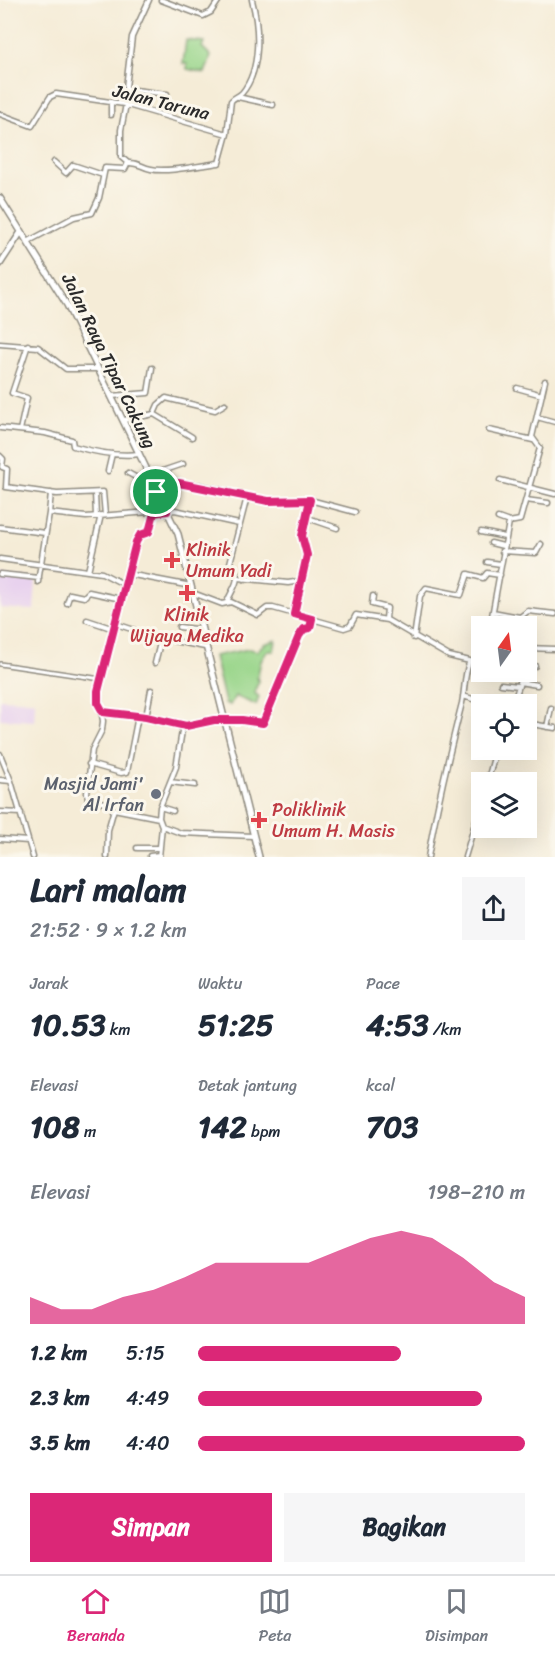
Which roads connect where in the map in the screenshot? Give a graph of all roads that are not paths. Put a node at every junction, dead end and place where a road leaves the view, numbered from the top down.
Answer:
1 (149, 0) edge
2 (161, 0) edge
3 (219, 0) edge
4 (252, 0) edge
5 (127, 89) junction
6 (167, 94) dead end
7 (238, 97) junction
8 (111, 102) junction
9 (125, 104) junction
10 (273, 105) dead end
11 (0, 114) edge
12 (111, 115) dead end
13 (227, 134) junction
14 (54, 162) dead end
15 (128, 163) junction
16 (103, 176) junction
17 (0, 198) edge
18 (21, 231) junction
19 (29, 241) junction
20 (0, 264) edge
21 (0, 344) edge
22 (28, 345) junction
23 (152, 368) dead end
24 (99, 369) junction
25 (545, 381) dead end
26 (517, 388) dead end
27 (542, 395) junction
28 (112, 396) junction
29 (225, 404) dead end
30 (154, 414) junction
31 (537, 417) junction
32 (124, 420) junction
33 (555, 422) edge
34 (0, 428) edge
35 (20, 430) junction
36 (489, 430) dead end
37 (192, 437) dead end
38 (534, 441) junction
39 (112, 454) junction
40 (139, 454) junction
41 (0, 456) edge
42 (183, 464) dead end
43 (108, 471) dead end
44 (128, 473) dead end
45 (149, 476) junction
46 (500, 480) dead end
47 (529, 487) junction
48 (156, 492) junction
49 (51, 493) junction
50 (95, 493) junction
51 (555, 494) edge
52 (247, 497) junction
53 (310, 500) junction
54 (526, 500) junction
55 (548, 503) dead end
56 (167, 511) junction
57 (355, 512) dead end
58 (49, 513) junction
59 (154, 513) junction
60 (101, 515) junction
61 (305, 517) junction
62 (498, 518) dead end
63 (509, 522) junction
64 (239, 524) junction
65 (0, 527) edge
66 (337, 528) dead end
67 (481, 532) dead end
68 (45, 533) junction
69 (505, 537) junction
70 (490, 543) dead end
71 (541, 544) dead end
72 (502, 548) junction
73 (0, 559) edge
74 (487, 562) dead end
75 (501, 564) junction
76 (251, 565) dead end
77 (40, 566) junction
78 (88, 571) junction
79 (0, 573) edge
80 (128, 574) junction
81 (500, 575) junction
82 (241, 578) junction
83 (301, 582) junction
84 (125, 585) junction
85 (192, 590) junction
86 (373, 596) dead end
87 (121, 599) junction
88 (227, 602) junction
89 (67, 603) dead end
90 (492, 612) junction
91 (294, 614) junction
92 (555, 614) edge
93 (491, 616) edge
94 (312, 619) junction
95 (87, 620) dead end
96 (386, 620) junction
97 (115, 627) junction
98 (179, 627) dead end
99 (201, 630) junction
100 (414, 638) junction
101 (161, 639) junction
102 (205, 647) junction
103 (537, 648) edge
104 (555, 649) edge
105 (155, 663) dead end
106 (469, 663) joint
107 (0, 664) edge
108 (101, 679) junction
109 (501, 684) dead end
110 (519, 684) junction
111 (537, 685) dead end
112 (151, 690) dead end
113 (516, 694) edge
114 (464, 696) junction
115 (471, 698) edge
116 (551, 708) dead end
117 (103, 712) junction
118 (138, 716) junction
119 (146, 717) junction
120 (225, 720) junction
121 (183, 725) junction
122 (537, 725) edge
123 (547, 727) junction
124 (555, 728) edge
125 (0, 754) edge
126 (89, 764) junction
127 (0, 780) edge
128 (11, 781) junction
129 (170, 782) junction
130 (195, 785) dead end
131 (160, 807) junction
132 (114, 809) junction
133 (173, 811) dead end
134 (0, 812) edge
135 (21, 813) junction
136 (159, 818) junction
137 (162, 826) junction
138 (254, 836) junction
139 (471, 837) edge
140 (0, 839) edge
141 (28, 841) junction
142 (137, 848) dead end
143 (160, 848) junction
144 (150, 856) edge
145 (159, 856) edge
146 (33, 857) edge
147 (107, 857) edge
148 (259, 857) edge
149 (428, 857) edge
150 (465, 857) edge

1 - 5 street
2 - 3 street
4 - 7 street, Jalan Taruna
5 - 6 street
5 - 9 street
7 - 10 street
7 - 13 street, Jalan Taruna
8 - 9 street, Jalan Taruna
8 - 11 street, Jalan Taruna
8 - 12 street
9 - 13 street, Jalan Taruna
9 - 15 street
13 - 15 street
14 - 16 street
15 - 16 street
16 - 19 street
17 - 18 street, Jalan Raya Tipar Cakung
18 - 19 street, Jalan Raya Tipar Cakung
18 - 20 street
19 - 24 street, Jalan Raya Tipar Cakung
21 - 22 street
22 - 24 street
22 - 35 street
23 - 28 street
24 - 28 street, Jalan Raya Tipar Cakung
25 - 27 street
26 - 27 street
27 - 31 street
28 - 32 street, Jalan Raya Tipar Cakung
29 - 30 street
30 - 32 street
30 - 37 street
31 - 33 street
31 - 38 street
32 - 40 street, Jalan Raya Tipar Cakung
34 - 35 street
35 - 39 street
36 - 38 street
38 - 47 street
39 - 40 street
39 - 43 street
40 - 45 street, Jalan Raya Tipar Cakung
41 - 49 street
42 - 45 street
44 - 45 street
45 - 48 street, Jalan Raya Tipar Cakung
46 - 47 street
47 - 51 street
47 - 54 street
48 - 52 street
48 - 56 street, Jalan Raya Tipar Cakung
49 - 50 street
49 - 58 street
50 - 60 street
50 - 60 street
52 - 53 street
52 - 64 street
53 - 57 street
53 - 61 street
54 - 55 street
54 - 63 street
56 - 59 street
56 - 64 street
56 - 85 street, Jalan Raya Tipar Cakung
58 - 60 street
58 - 68 street
59 - 60 street
59 - 80 street
60 - 78 street
61 - 66 street
61 - 83 street
62 - 63 street
63 - 69 street
64 - 82 street
65 - 68 street
67 - 69 street
68 - 77 street
69 - 72 street
70 - 72 street
71 - 72 street
72 - 75 street
73 - 77 street
74 - 75 street
75 - 81 street
76 - 82 street
77 - 78 street
77 - 79 street
78 - 84 street
80 - 84 street
80 - 85 street
81 - 90 street
81 - 100 street
82 - 83 street
82 - 88 street
83 - 91 street
84 - 87 street
85 - 88 street
85 - 99 street, Jalan Raya Tipar Cakung
86 - 96 street
87 - 89 street
87 - 97 street
88 - 91 street
90 - 92 street
90 - 93 street
91 - 94 street
94 - 96 street
94 - 120 street
95 - 97 street
96 - 100 street
97 - 101 street
97 - 108 street
98 - 99 street
99 - 102 street, Jalan Raya Tipar Cakung
100 - 106 street
101 - 102 street
101 - 105 street
102 - 120 street, Jalan Raya Tipar Cakung
103 - 104 street
106 - 114 street
107 - 108 street
108 - 117 street
109 - 110 street
110 - 111 street
110 - 113 street
112 - 119 street
114 - 115 street
114 - 149 street
116 - 123 street
117 - 118 street
117 - 126 street
118 - 119 street
118 - 126 street
119 - 121 street
120 - 121 street
120 - 138 street, Jalan Raya Tipar Cakung
121 - 129 street
122 - 123 street
123 - 124 street
125 - 128 street
126 - 132 street
127 - 128 street
128 - 135 street
129 - 130 street
129 - 131 street
131 - 133 street
131 - 136 street
132 - 136 street
132 - 147 street
134 - 135 street
135 - 141 street
136 - 137 street
137 - 138 street
137 - 143 street
138 - 148 street, Jalan Raya Tipar Cakung
139 - 150 street
140 - 141 street
141 - 146 street
142 - 143 street
143 - 145 street
144 - 145 street

